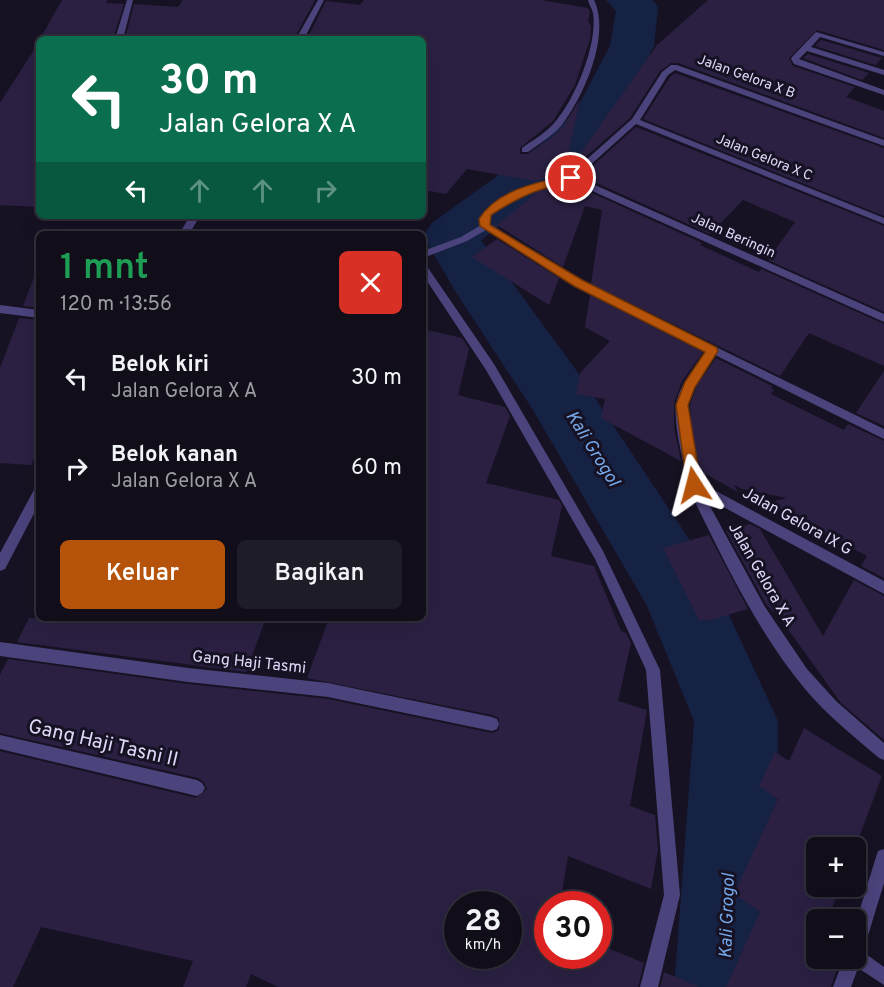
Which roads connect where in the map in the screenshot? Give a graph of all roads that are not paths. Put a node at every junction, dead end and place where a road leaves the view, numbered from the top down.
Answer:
1 (130, 0) edge
2 (321, 0) edge
3 (591, 0) edge
4 (120, 36) edge
5 (302, 36) edge
6 (806, 48) junction
7 (884, 54) edge
8 (884, 73) edge
9 (884, 93) edge
10 (635, 121) junction
11 (884, 143) edge
12 (525, 150) dead end
13 (571, 178) junction
14 (884, 221) edge
15 (486, 226) junction
16 (426, 254) edge
17 (426, 271) edge
18 (0, 309) edge
19 (36, 314) edge
20 (884, 318) edge
21 (712, 351) junction
22 (884, 434) edge
23 (694, 485) junction
24 (36, 498) edge
25 (0, 566) edge
26 (884, 588) edge
27 (0, 649) edge
28 (492, 724) dead end
29 (0, 742) edge
30 (884, 753) edge
31 (197, 788) dead end
32 (884, 857) edge
33 (866, 916) edge
34 (866, 964) edge
35 (849, 969) edge
36 (884, 977) edge
37 (649, 987) edge
38 (842, 987) edge

1 - 4 street
2 - 5 street
3 - 12 street
6 - 7 street
6 - 8 street
6 - 9 street
10 - 11 street, Jalan Gelora X B
10 - 13 street, Jalan Gelora X B
10 - 14 street, Jalan Gelora X C
13 - 15 street
13 - 20 street, Jalan Beringin
15 - 16 street
15 - 21 street
17 - 37 street
18 - 19 street
21 - 22 street
21 - 23 street, Jalan Gelora X A
23 - 26 street, Jalan Gelora IX G
23 - 30 street, Jalan Gelora X A
24 - 25 street
27 - 28 street, Gang Haji Tasmi
29 - 31 street, Gang Haji Tasni II
32 - 33 street
34 - 36 street
35 - 38 street

